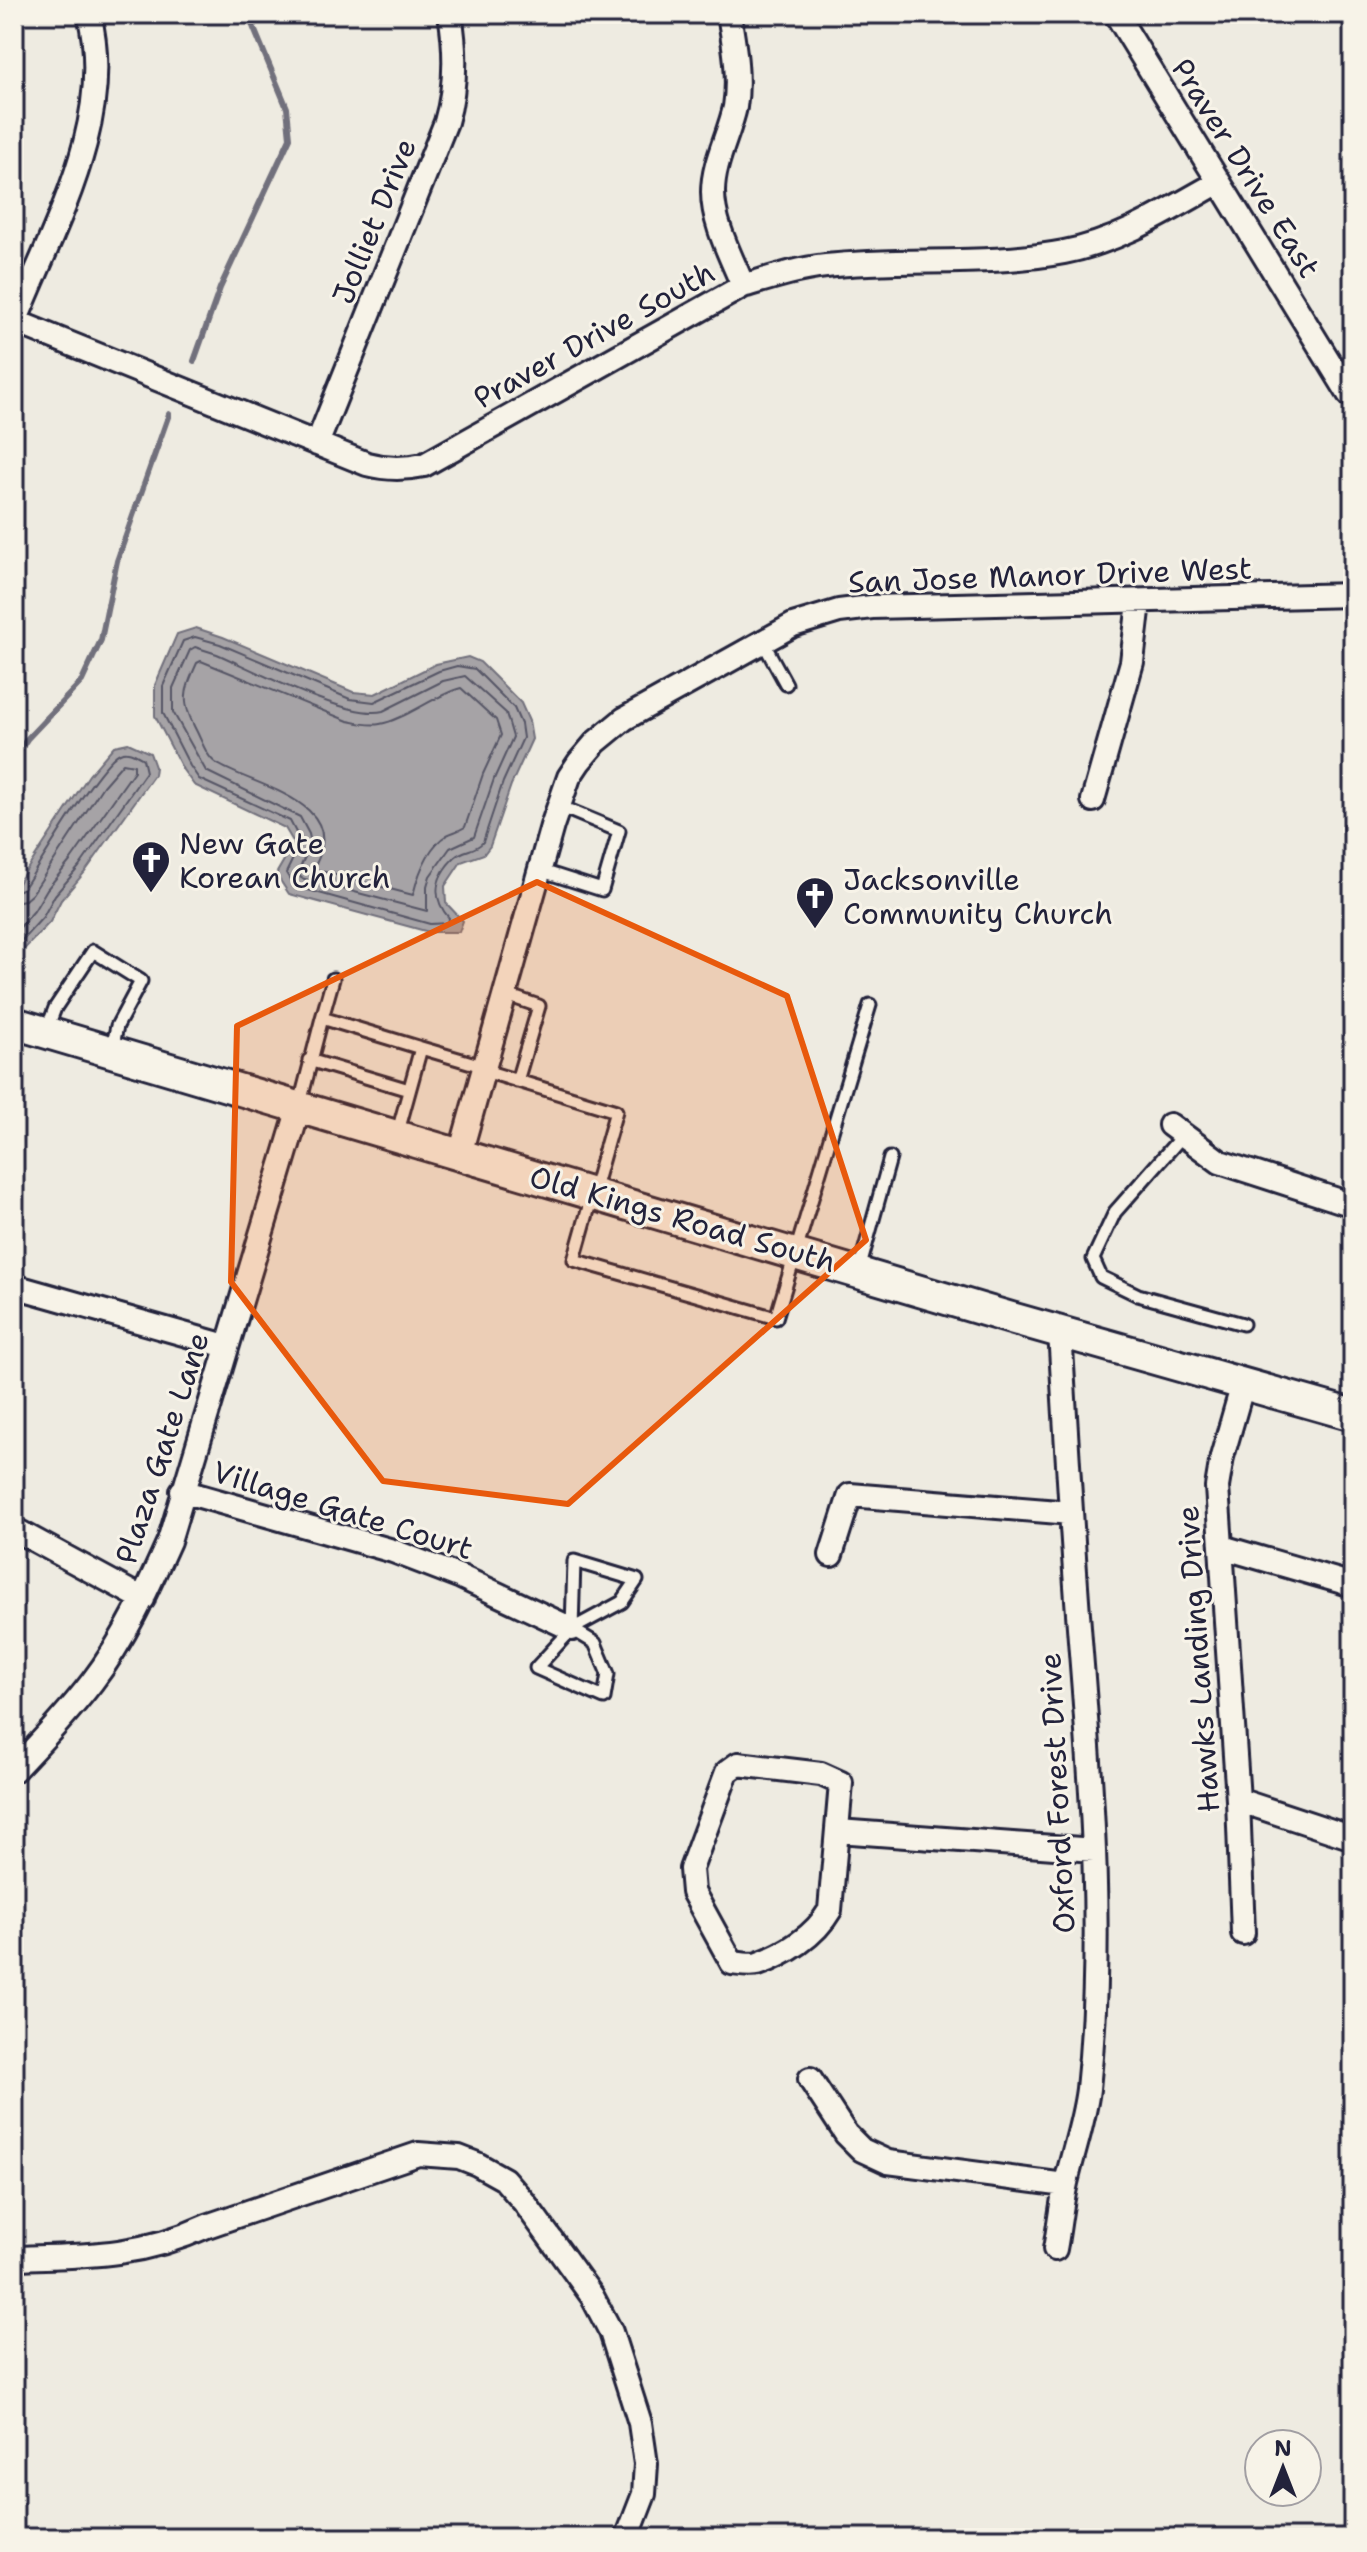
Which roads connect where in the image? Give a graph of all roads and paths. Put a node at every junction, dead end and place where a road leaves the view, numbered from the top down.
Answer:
1 (89, 14) edge
2 (450, 14) edge
3 (729, 14) edge
4 (1116, 14) edge
5 (1219, 182) junction
6 (743, 286) junction
7 (14, 323) edge
8 (1349, 394) dead end
9 (317, 444) junction
10 (1353, 595) edge
11 (1139, 602) junction
12 (763, 642) junction
13 (786, 684) dead end
14 (1093, 800) dead end
15 (559, 806) junction
16 (539, 870) junction
17 (333, 979) dead end
18 (503, 994) junction
19 (870, 1005) dead end
20 (322, 1018) junction
21 (14, 1023) edge
22 (46, 1033) junction
23 (421, 1048) junction
24 (110, 1053) junction
25 (309, 1060) junction
26 (482, 1068) junction
27 (517, 1081) junction
28 (409, 1090) junction
29 (299, 1108) junction
30 (1177, 1130) joint
31 (397, 1136) junction
32 (460, 1154) junction
33 (890, 1158) dead end
34 (593, 1193) junction
35 (1353, 1205) edge
36 (795, 1252) junction
37 (859, 1271) junction
38 (14, 1286) edge
39 (1243, 1324) dead end
40 (1060, 1331) junction
41 (226, 1346) junction
42 (1243, 1384) junction
43 (1353, 1415) edge
44 (182, 1491) junction
45 (1071, 1513) junction
46 (14, 1529) edge
47 (1222, 1547) junction
48 (831, 1555) dead end
49 (1353, 1585) edge
50 (143, 1599) junction
51 (572, 1629) junction
52 (14, 1770) edge
53 (1238, 1800) junction
54 (838, 1831) junction
55 (1353, 1838) edge
56 (1094, 1850) junction
57 (1243, 1933) dead end
58 (810, 2079) dead end
59 (1065, 2185) junction
60 (1055, 2249) dead end
61 (14, 2258) edge
62 (627, 2538) edge

1 - 7 street
2 - 9 street, Jolliet Drive
3 - 6 street
4 - 5 street, Praver Drive East
5 - 6 street, Praver Drive South
5 - 8 street, Praver Drive East
6 - 9 street, Praver Drive South
7 - 9 street, Praver Drive South
10 - 11 street, San Jose Manor Drive West
11 - 12 street, San Jose Manor Drive West
11 - 14 street
12 - 13 lane
12 - 15 street, San Jose Manor Drive West
15 - 16 street, San Jose Manor Drive West
15 - 16 lane
16 - 18 street, San Jose Manor Drive West
17 - 20 lane
18 - 26 street, San Jose Manor Drive West
18 - 27 lane
19 - 36 lane
20 - 23 lane
20 - 25 lane
21 - 22 street, Old Kings Road South
22 - 24 street, Old Kings Road South
22 - 24 lane
23 - 26 lane
23 - 28 lane
24 - 29 street, Old Kings Road South
25 - 28 lane
25 - 29 lane
26 - 27 lane
26 - 32 street, San Jose Manor Drive West
27 - 34 lane
28 - 31 lane
29 - 31 street, Old Kings Road South
29 - 41 street, Plaza Gate Lane
30 - 35 street
30 - 39 lane
31 - 32 street, Old Kings Road South
32 - 34 street, Old Kings Road South
33 - 37 lane
34 - 36 street, Old Kings Road South
34 - 36 lane
36 - 37 street, Old Kings Road South
37 - 40 street, Old Kings Road South
38 - 41 street
40 - 42 street, Old Kings Road South
40 - 45 street, Oxford Forest Drive
41 - 44 street, Plaza Gate Lane
42 - 43 street, Old Kings Road South
42 - 47 street, Hawks Landing Drive
44 - 50 street, Plaza Gate Lane
44 - 51 street, Village Gate Court
45 - 48 street
45 - 56 street, Oxford Forest Drive
46 - 50 street
47 - 49 street
47 - 53 street, Hawks Landing Drive
50 - 52 street, Plaza Gate Lane
51 - 51 lane
51 - 51 lane
53 - 55 street
53 - 57 street, Hawks Landing Drive
54 - 54 street
54 - 56 street
56 - 59 street, Oxford Forest Drive
58 - 59 street
59 - 60 street, Oxford Forest Drive
61 - 62 street

